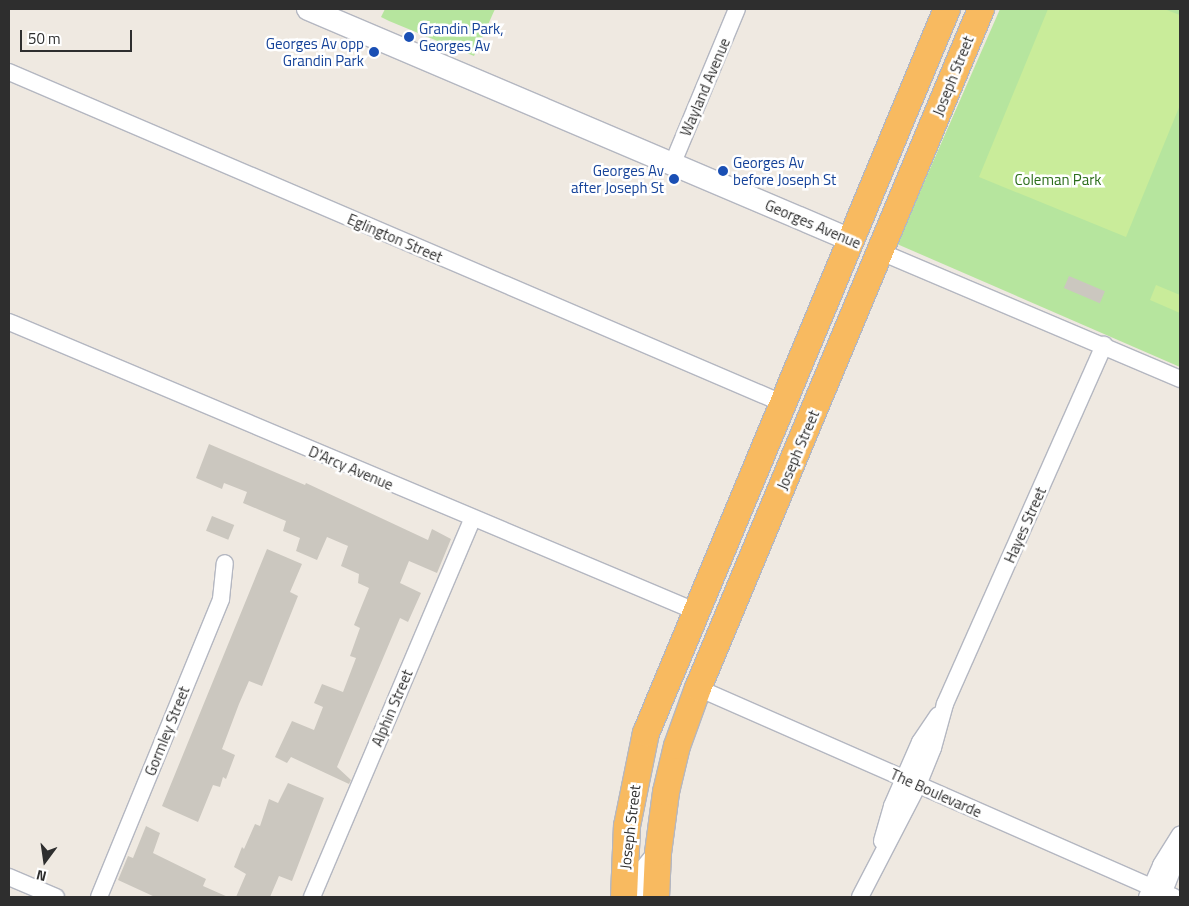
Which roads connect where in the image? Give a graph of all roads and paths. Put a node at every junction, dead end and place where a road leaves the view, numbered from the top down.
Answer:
1 (308, 9) edge
2 (738, 9) edge
3 (946, 9) edge
4 (981, 9) edge
5 (9, 72) edge
6 (672, 165) junction
7 (851, 240) junction
8 (881, 252) junction
9 (9, 322) edge
10 (1104, 345) junction
11 (1180, 379) edge
12 (782, 403) junction
13 (472, 520) junction
14 (225, 563) dead end
15 (695, 611) junction
16 (698, 688) junction
17 (911, 782) junction
18 (1180, 834) edge
19 (1180, 850) edge
20 (658, 853) junction
21 (9, 878) edge
22 (1160, 894) edge
23 (56, 897) edge
24 (99, 897) edge
25 (312, 897) edge
26 (624, 897) edge
27 (642, 897) edge
28 (656, 897) edge
29 (860, 897) edge

1 - 6 main road, Georges Avenue
2 - 6 street, Wayland Avenue
3 - 7 highway, Joseph Street
4 - 8 highway, Joseph Street
5 - 12 street, Eglington Street
6 - 7 main road, Georges Avenue
7 - 8 highway, Georges Avenue
7 - 12 highway, Joseph Street
8 - 10 street, Georges Avenue
8 - 16 highway, Joseph Street
9 - 13 street, D'Arcy Avenue
10 - 11 street, Georges Avenue
10 - 17 street, Hayes Street
12 - 15 highway, Joseph Street
13 - 15 street, D'Arcy Avenue
13 - 25 street, Alphin Street
14 - 24 street, Gormley Street
15 - 26 highway, Joseph Street
16 - 17 street, The Boulevarde
16 - 20 highway, Joseph Street
17 - 22 street, The Boulevarde
17 - 29 street, Hayes Street
18 - 22 street
19 - 22 street
20 - 27 street, Joseph Street
20 - 28 highway
21 - 23 street

